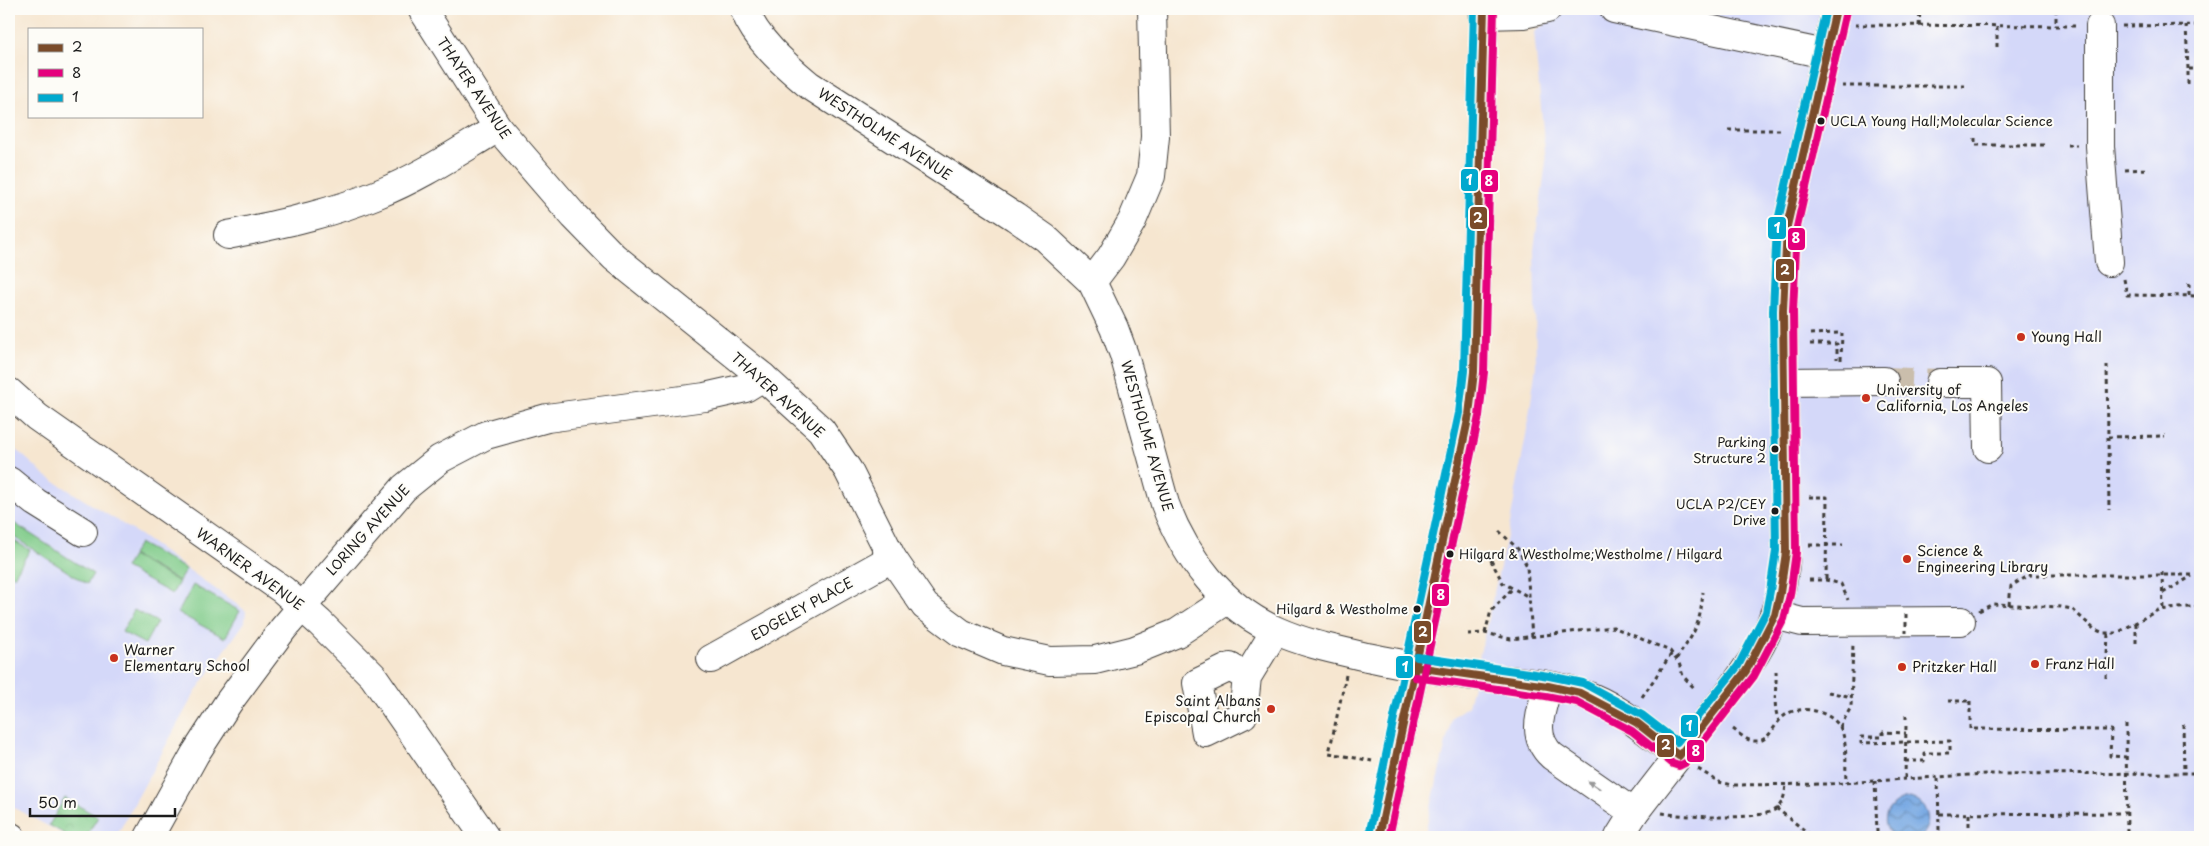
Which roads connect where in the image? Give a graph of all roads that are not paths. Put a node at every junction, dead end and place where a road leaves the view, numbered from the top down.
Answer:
1 (422, 9) edge
2 (744, 9) edge
3 (1152, 9) edge
4 (1547, 9) edge
5 (1614, 9) edge
6 (1484, 12) edge
7 (1834, 17) edge
8 (2100, 26) road end
9 (1825, 54) junction
10 (498, 128) junction
11 (228, 235) dead end
12 (2109, 262) road end
13 (1092, 282) junction
14 (763, 378) junction
15 (1884, 381) tunnel mouth
16 (1784, 382) junction
17 (1940, 383) tunnel mouth
18 (9, 392) edge
19 (1988, 448) dead end
20 (9, 481) edge
21 (83, 532) dead end
22 (892, 558) junction
23 (1226, 600) junction
24 (303, 607) junction
25 (1775, 616) junction
26 (1961, 621) road end
27 (1275, 631) junction
28 (711, 659) dead end
29 (1416, 667) junction
30 (1248, 676) dead end
31 (1548, 686) junction
32 (1679, 756) junction
33 (1638, 808) junction
34 (149, 837) edge
35 (485, 837) edge
36 (1379, 837) edge
37 (1619, 837) edge

1 - 10 street, THAYER AVENUE
2 - 13 street, WESTHOLME AVENUE
3 - 13 street
4 - 6 street
5 - 9 street
6 - 29 street
7 - 9 street
8 - 12 street
9 - 16 street
10 - 11 street
10 - 14 street, THAYER AVENUE
13 - 23 street, WESTHOLME AVENUE
14 - 22 street, THAYER AVENUE
14 - 24 street, LORING AVENUE
15 - 16 street
16 - 25 street
17 - 19 street
18 - 24 street, WARNER AVENUE
20 - 21 street
22 - 23 street, THAYER AVENUE
22 - 28 street, EDGELEY PLACE
23 - 27 street, WESTHOLME AVENUE
24 - 34 street, LORING AVENUE
24 - 35 street, WARNER AVENUE
25 - 26 street
25 - 32 street
27 - 29 street, WESTHOLME AVENUE
27 - 30 street
29 - 31 street, WESTHOLME AVENUE
29 - 36 street
31 - 32 street, WESTHOLME AVENUE
33 -> 31 street
32 - 33 street
33 - 37 street

